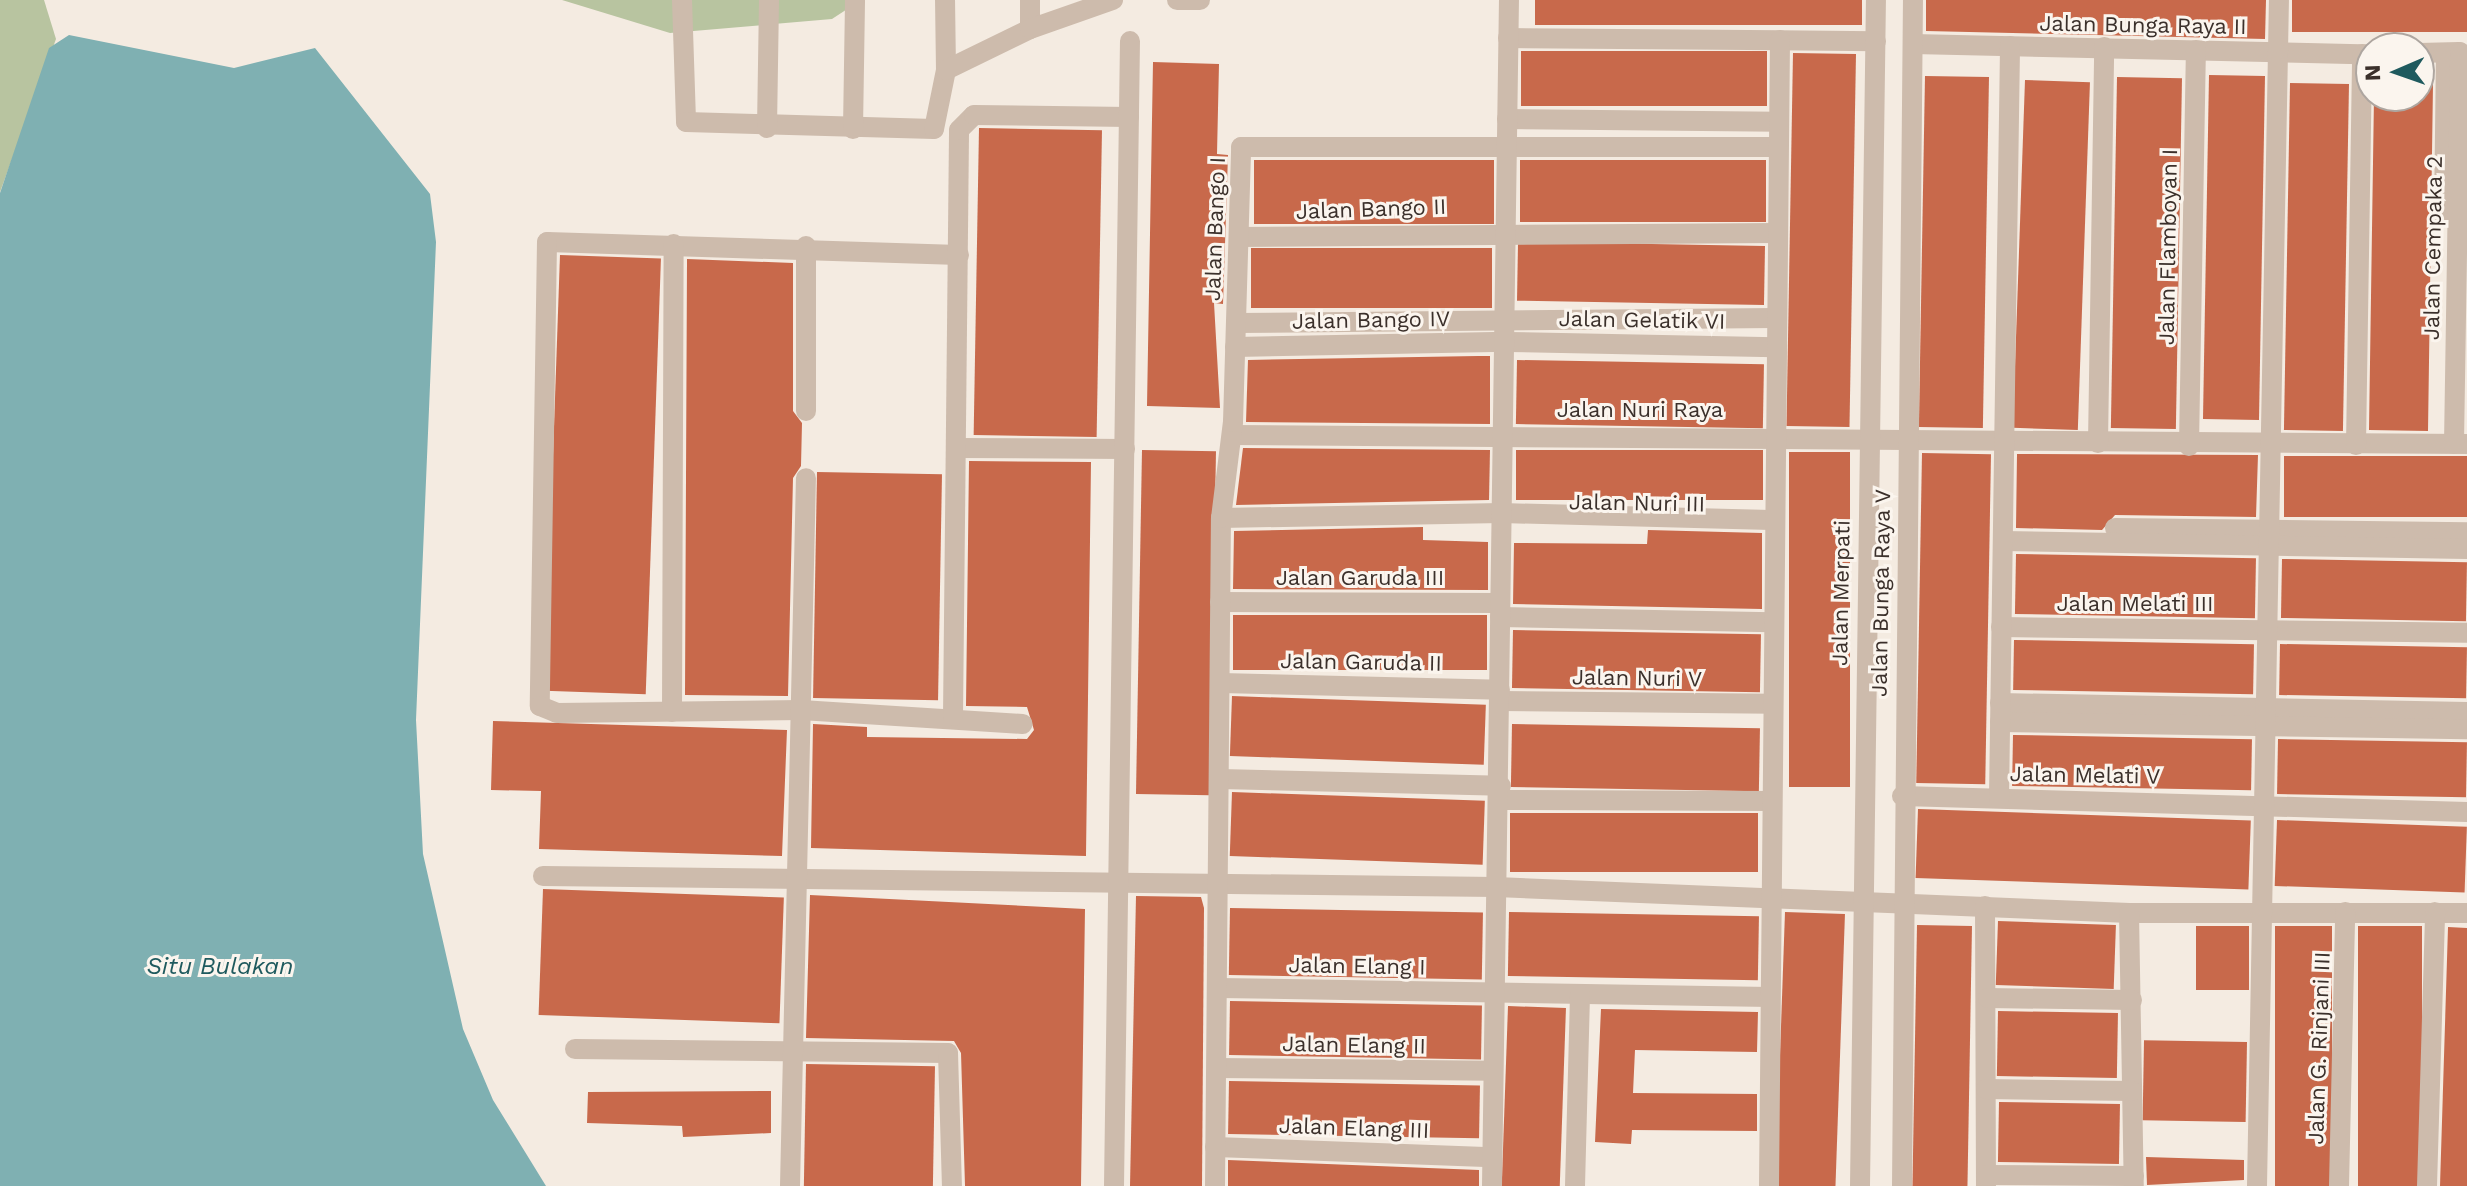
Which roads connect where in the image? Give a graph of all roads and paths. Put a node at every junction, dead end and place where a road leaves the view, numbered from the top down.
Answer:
1 (682, 0) edge
2 (769, 0) edge
3 (855, 0) edge
4 (945, 0) edge
5 (1030, 0) edge
6 (1113, 0) edge
7 (1177, 0) edge
8 (1200, 0) edge
9 (1509, 0) edge
10 (1876, 0) edge
11 (1913, 0) edge
12 (2279, 0) edge
13 (1030, 29) junction
14 (1508, 38) junction
15 (1780, 40) junction
16 (1130, 41) dead end
17 (1876, 41) junction
18 (1913, 44) junction
19 (2010, 46) junction
20 (2104, 47) junction
21 (2196, 50) junction
22 (2278, 52) junction
23 (2435, 53) edge
24 (2458, 53) edge
25 (2355, 54) edge
26 (946, 70) junction
27 (2365, 112) edge
28 (1129, 117) junction
29 (1507, 119) junction
30 (1778, 122) junction
31 (1723, 123) junction
32 (767, 128) junction
33 (853, 129) junction
34 (1507, 145) junction
35 (1778, 147) junction
36 (1723, 148) junction
37 (1504, 230) junction
38 (1777, 233) junction
39 (1239, 237) junction
40 (674, 244) junction
41 (806, 246) junction
42 (959, 255) junction
43 (1508, 318) junction
44 (1775, 318) junction
45 (1236, 323) junction
46 (1507, 342) junction
47 (1235, 347) junction
48 (1775, 347) junction
49 (806, 411) dead end
50 (1507, 434) junction
51 (1774, 434) junction
52 (1232, 435) junction
53 (1866, 437) junction
54 (1907, 437) junction
55 (2006, 441) junction
56 (2098, 443) junction
57 (2454, 444) edge
58 (2356, 445) junction
59 (2189, 446) junction
60 (2271, 446) junction
61 (957, 448) junction
62 (1125, 449) junction
63 (806, 478) dead end
64 (1221, 518) junction
65 (1502, 519) junction
66 (1771, 524) junction
67 (2467, 532) edge
68 (2003, 534) junction
69 (2269, 536) junction
70 (2424, 541) junction
71 (2467, 549) edge
72 (1220, 602) junction
73 (1500, 610) junction
74 (1772, 622) junction
75 (2001, 627) junction
76 (2268, 629) junction
77 (2467, 633) edge
78 (1221, 683) junction
79 (1500, 701) junction
80 (801, 710) junction
81 (1772, 710) junction
82 (672, 712) junction
83 (2467, 712) edge
84 (2000, 713) junction
85 (953, 716) junction
86 (2268, 716) junction
87 (2396, 719) junction
88 (1023, 724) dead end
89 (2467, 729) edge
90 (1220, 779) junction
91 (1501, 793) junction
92 (1902, 796) junction
93 (1999, 798) junction
94 (1772, 801) junction
95 (2267, 801) junction
96 (2467, 812) edge
97 (543, 876) dead end
98 (1117, 882) junction
99 (795, 883) junction
100 (1220, 884) junction
101 (1496, 887) junction
102 (1773, 893) junction
103 (1861, 901) junction
104 (1902, 905) junction
105 (1985, 906) junction
106 (2263, 912) junction
107 (2345, 912) junction
108 (2435, 912) junction
109 (2129, 913) junction
110 (2467, 913) edge
111 (1219, 988) junction
112 (1495, 992) junction
113 (1580, 995) junction
114 (1770, 997) junction
115 (1988, 998) junction
116 (2132, 1000) junction
117 (575, 1049) dead end
118 (791, 1049) junction
119 (1217, 1068) junction
120 (1491, 1071) junction
121 (1986, 1089) junction
122 (2132, 1091) junction
123 (1215, 1147) junction
124 (1492, 1157) junction
125 (1986, 1180) edge
126 (2134, 1181) edge
127 (790, 1186) edge
128 (952, 1186) edge
129 (1114, 1186) edge
130 (1215, 1186) edge
131 (1492, 1186) edge
132 (1575, 1186) edge
133 (1769, 1186) edge
134 (1860, 1186) edge
135 (1902, 1186) edge
136 (2257, 1186) edge
137 (2339, 1186) edge
138 (2427, 1186) edge

1 - 32 street
2 - 32 street
3 - 33 street
4 - 26 street
5 - 13 street
6 - 13 street
7 - 8 street
9 - 14 street
10 - 17 street, Jalan Merpati
11 - 18 street, Jalan Bunga Raya V
12 - 22 street
13 - 26 street
14 - 15 street
14 - 29 street
15 - 17 street
15 - 30 street
16 - 28 street
17 - 53 street, Jalan Merpati
18 - 19 street, Jalan Bunga Raya II
18 - 54 street, Jalan Bunga Raya V
19 - 20 street, Jalan Bunga Raya II
19 - 55 street
20 - 21 street, Jalan Bunga Raya II
20 - 56 street
21 - 22 street, Jalan Bunga Raya II
21 - 59 street, Jalan Flamboyan I
22 - 25 street, Jalan Bunga Raya II
22 - 60 street
23 - 24 street
24 - 57 street, Jalan Cempaka 2
26 - 33 street
27 - 58 street
28 - 42 street
28 - 62 street
29 - 31 street
29 - 34 street
30 - 31 street
30 - 35 street
31 - 36 street
32 - 33 street
34 - 36 street
34 - 37 street
34 - 39 street, Jalan Bango I
35 - 36 street
35 - 38 street
37 - 38 street, Jalan Bango II
37 - 39 street, Jalan Bango II
37 - 43 street
38 - 44 street
39 - 45 street, Jalan Bango I
40 - 41 street
40 - 82 street
40 - 82 street
41 - 42 street
41 - 49 street
42 - 61 street
43 - 44 street
43 - 45 street
43 - 46 street
44 - 48 street
45 - 47 street, Jalan Bango I
46 - 47 street, Jalan Bango IV
46 - 48 street, Jalan Gelatik VI
46 - 50 street
47 - 52 street, Jalan Bango I
48 - 51 street
50 - 51 street, Jalan Nuri Raya
50 - 52 street, Jalan Nuri Raya
50 - 65 street
51 - 53 street, Jalan Nuri Raya
51 - 66 street
52 - 64 street, Jalan Bango I
53 - 54 street, Jalan Nuri Raya
53 - 103 street, Jalan Merpati
54 - 55 street, Jalan Nuri Raya
54 - 92 street, Jalan Bunga Raya V
55 - 56 street, Jalan Nuri Raya
55 - 68 street
56 - 59 street, Jalan Nuri Raya
57 - 58 street, Jalan Nuri Raya
58 - 60 street, Jalan Nuri Raya
59 - 60 street, Jalan Nuri Raya
60 - 69 street
61 - 62 street
61 - 85 street
62 - 98 street
63 - 80 street
64 - 65 street, Jalan Nuri III
64 - 72 street, Jalan Bango I
65 - 66 street, Jalan Nuri III
65 - 73 street
66 - 74 street
67 - 70 street
68 - 69 street
68 - 75 street
69 - 70 street
69 - 76 street
70 - 71 street
72 - 73 street, Jalan Garuda III
72 - 78 street, Jalan Bango I
73 - 74 street, Jalan Garuda III
73 - 79 street
74 - 81 street
75 - 76 street, Jalan Melati III
75 - 84 street
76 - 77 street, Jalan Melati III
76 - 86 street
78 - 79 street, Jalan Garuda II
78 - 90 street, Jalan Bango I
79 - 81 street, Jalan Garuda II
79 - 91 street
80 - 82 street
80 - 85 street
80 - 99 street
81 - 94 street
83 - 87 street
84 - 86 street
84 - 93 street
85 - 88 street
86 - 87 street
86 - 95 street
87 - 89 street
90 - 91 street
90 - 100 street, Jalan Bango I
91 - 94 street
91 - 101 street
92 - 93 street, Jalan Melati V
92 - 104 street, Jalan Bunga Raya V
93 - 95 street, Jalan Melati V
94 - 102 street
95 - 96 street, Jalan Melati V
95 - 106 street
97 - 99 street
98 - 99 street
98 - 100 street
98 - 129 street
99 - 118 street
100 - 101 street
100 - 111 street, Jalan Bango I
101 - 102 street
101 - 112 street
102 - 103 street
102 - 114 street
103 - 104 street
103 - 134 street, Jalan Merpati
104 - 105 street
104 - 135 street, Jalan Bunga Raya V
105 - 109 street
105 - 115 street
106 - 107 street
106 - 109 street
106 - 136 street
107 - 108 street
107 - 137 street, Jalan G. Rinjani III
108 - 110 street
108 - 138 street
109 - 116 street
111 - 112 street, Jalan Elang I
111 - 119 street, Jalan Bango I
112 - 113 street, Jalan Elang I
112 - 120 street
113 - 114 street, Jalan Elang I
113 - 132 street
114 - 133 street
115 - 116 street
115 - 121 street
116 - 122 street
117 - 118 street
118 - 127 street
118 - 128 street
119 - 120 street, Jalan Elang II
119 - 123 street, Jalan Bango I
120 - 124 street
121 - 122 street
121 - 125 street
122 - 126 street
123 - 124 street, Jalan Elang III
123 - 130 street, Jalan Bango I
124 - 131 street
125 - 126 street

